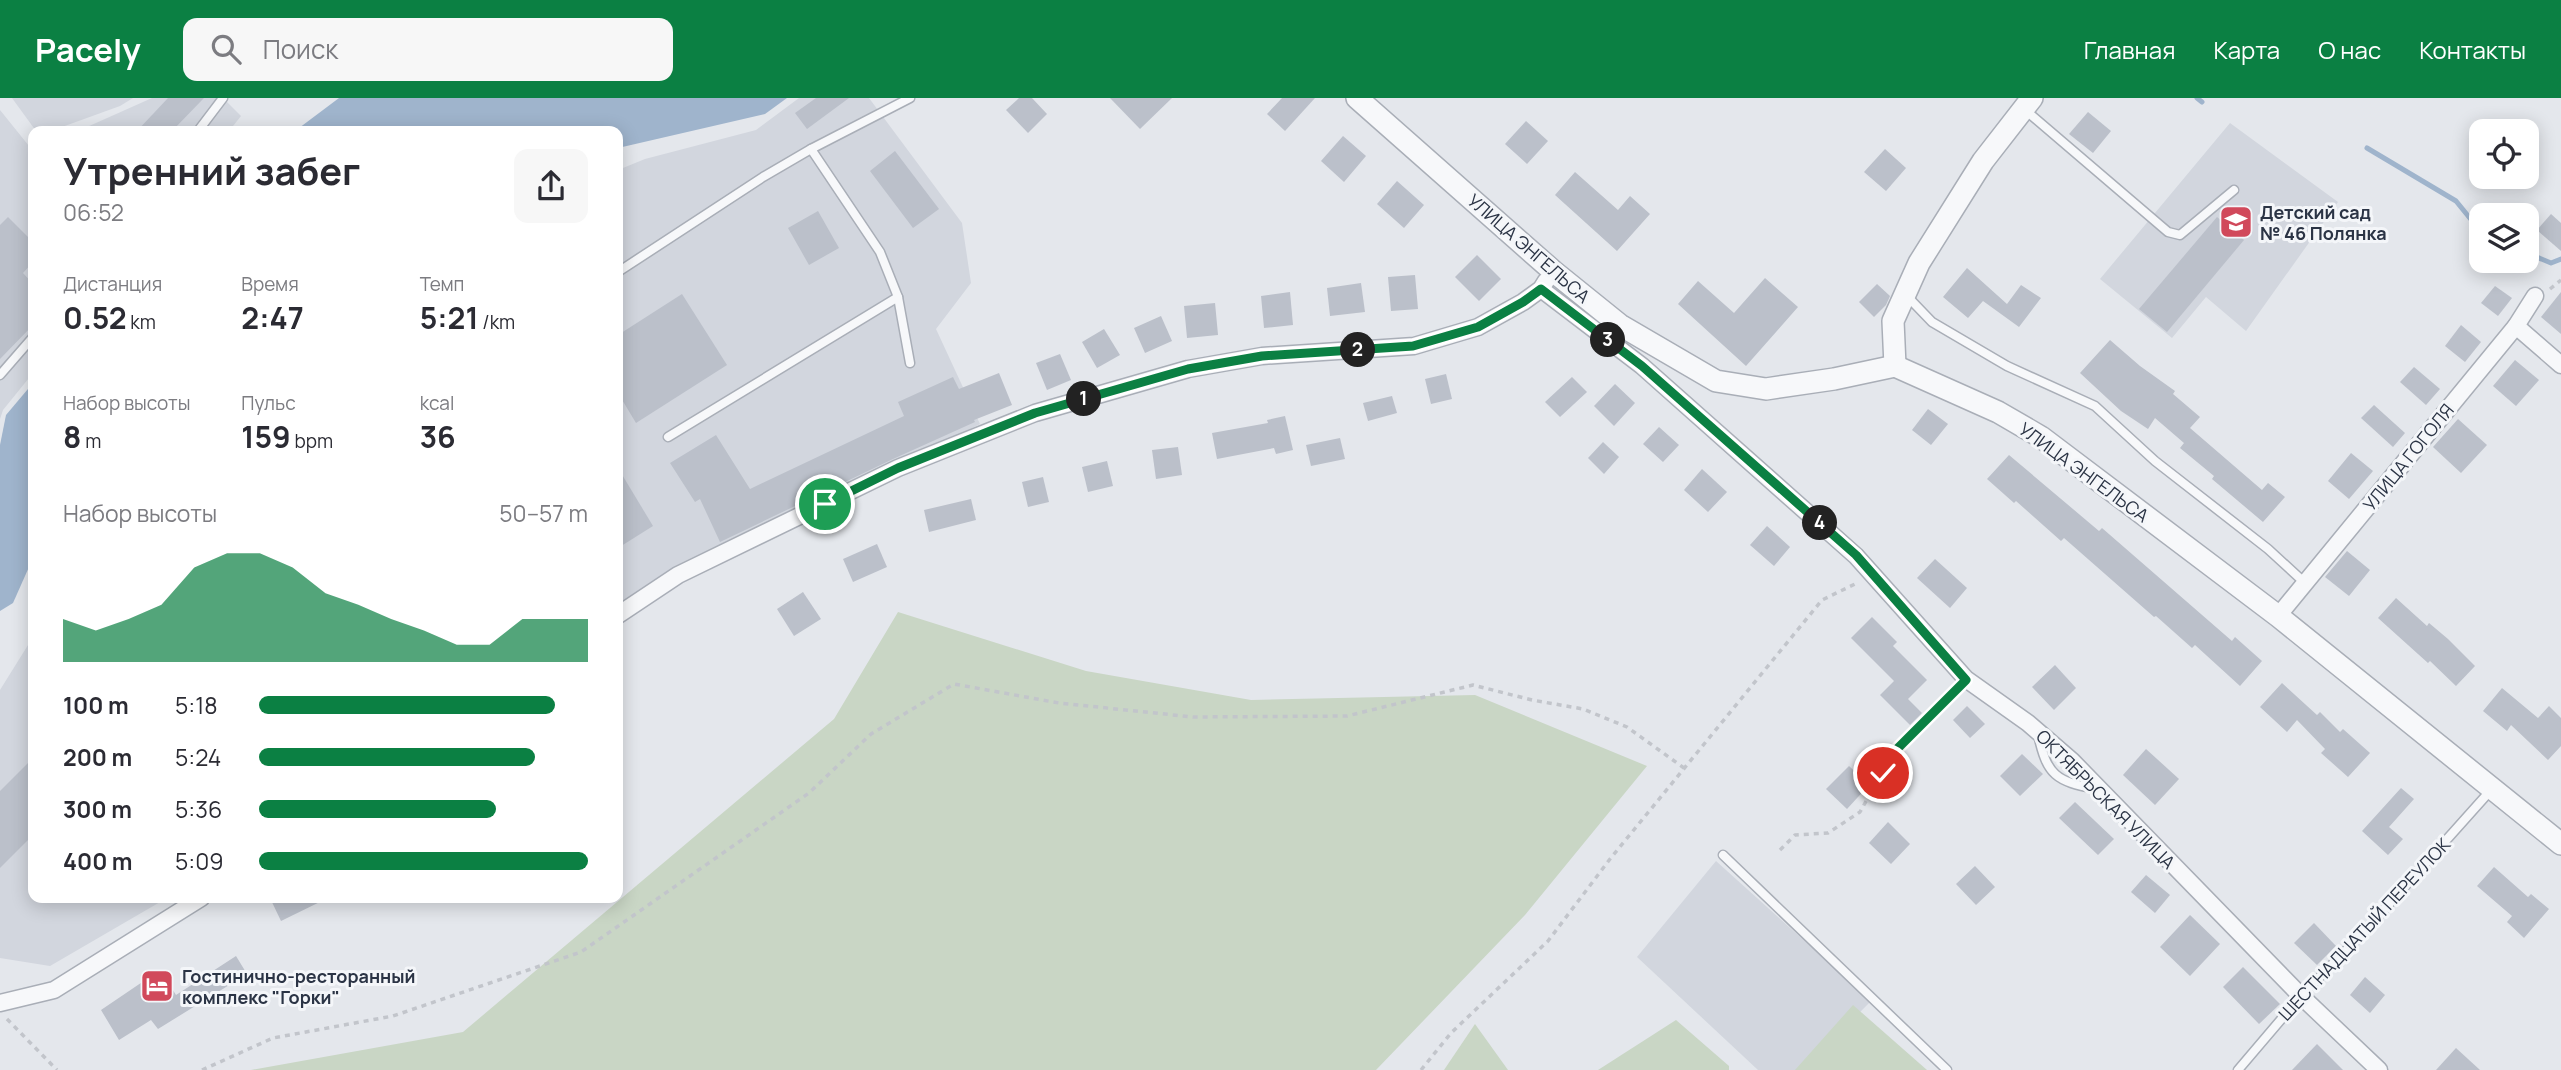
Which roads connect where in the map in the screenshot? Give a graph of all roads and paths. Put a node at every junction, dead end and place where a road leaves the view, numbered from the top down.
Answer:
1 (223, 98) edge
2 (909, 98) edge
3 (1357, 98) edge
4 (2028, 104) edge
5 (202, 126) edge
6 (811, 149) junction
7 (2234, 190) dead end
8 (623, 269) edge
9 (1553, 271) junction
10 (1541, 289) junction
11 (1904, 293) junction
12 (2535, 296) dead end
13 (898, 297) junction
14 (2516, 326) junction
15 (28, 343) edge
16 (1666, 353) junction
17 (910, 363) dead end
18 (2561, 365) edge
19 (1642, 366) junction
20 (1895, 366) junction
21 (0, 375) edge
22 (668, 437) dead end
23 (1856, 555) junction
24 (2305, 583) junction
25 (623, 612) edge
26 (2278, 616) junction
27 (1966, 680) junction
28 (1684, 768) junction
29 (2491, 790) junction
30 (2561, 844) edge
31 (1780, 849) dead end
32 (1723, 855) dead end
33 (193, 903) edge
34 (2301, 996) junction
35 (0, 1003) edge
36 (0, 1011) edge
37 (57, 1070) edge
38 (202, 1070) edge
39 (1421, 1070) edge
40 (1947, 1070) edge
41 (2238, 1070) edge
42 (2379, 1070) edge

1 - 5 lane
2 - 6 lane
3 - 9 street, УЛИЦА ЭНГЕЛЬСА
4 - 7 lane
4 - 11 street
6 - 8 lane
6 - 13 lane
9 - 10 street
9 - 16 street, УЛИЦА ЭНГЕЛЬСА
10 - 19 street, ОКТЯБРЬСКАЯ УЛИЦА
10 - 25 street
11 - 20 street
11 - 24 lane
12 - 14 street, УЛИЦА ГОГОЛЯ
13 - 17 lane
13 - 22 lane
14 - 18 street
14 - 24 street, УЛИЦА ГОГОЛЯ
15 - 21 lane
16 - 19 lane
16 - 20 street, УЛИЦА ЭНГЕЛЬСА
19 - 23 street, ОКТЯБРЬСКАЯ УЛИЦА
20 - 26 street, УЛИЦА ЭНГЕЛЬСА
23 - 27 street, ОКТЯБРЬСКАЯ УЛИЦА
23 - 28 path
24 - 26 street, УЛИЦА ГОГОЛЯ
26 - 29 street, УЛИЦА ЭНГЕЛЬСА
27 - 31 path
27 - 34 street, ОКТЯБРЬСКАЯ УЛИЦА
28 - 38 path
28 - 39 path
29 - 30 street, УЛИЦА ЭНГЕЛЬСА
29 - 34 lane, ШЕСТНАДЦАТЫЙ ПЕРЕУЛОК
32 - 40 lane
33 - 35 street
34 - 41 lane, ШЕСТНАДЦАТЫЙ ПЕРЕУЛОК
34 - 42 street, ОКТЯБРЬСКАЯ УЛИЦА
36 - 37 path

